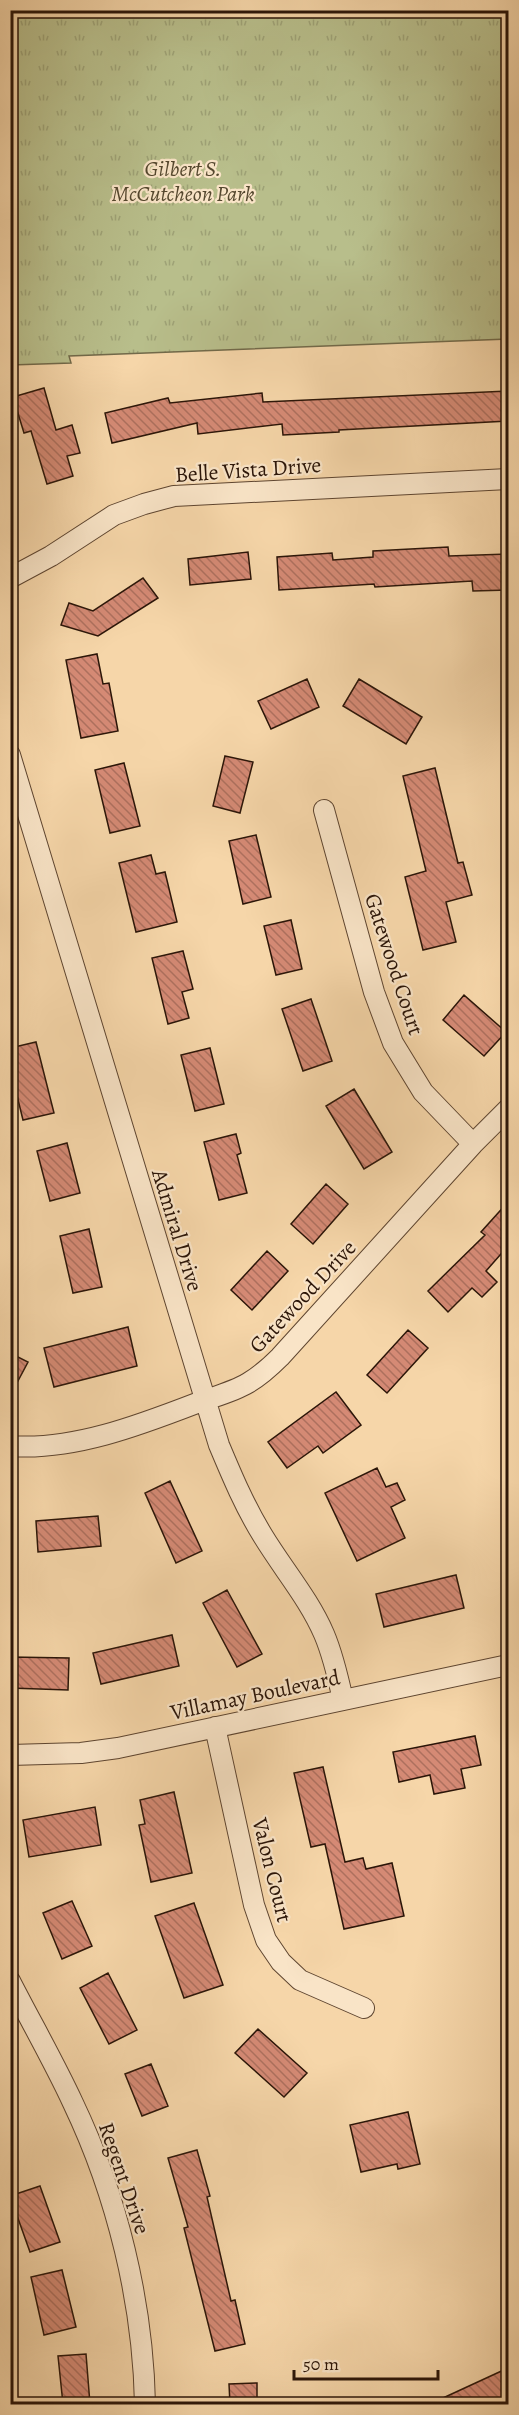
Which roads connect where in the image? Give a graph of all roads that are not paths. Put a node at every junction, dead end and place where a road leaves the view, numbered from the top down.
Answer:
1 (508, 479) edge
2 (10, 578) edge
3 (10, 755) edge
4 (324, 810) dead end
5 (508, 1109) edge
6 (473, 1143) junction
7 (205, 1400) junction
8 (10, 1446) edge
9 (508, 1665) edge
10 (343, 1700) junction
11 (215, 1727) junction
12 (10, 1755) edge
13 (10, 1981) edge
14 (364, 2008) dead end
15 (145, 2404) edge

1 - 2 street, Belle Vista Drive
3 - 7 street, Admiral Drive
4 - 6 street, Gatewood Court
5 - 6 street, Gatewood Drive
6 - 7 street, Gatewood Drive
7 - 8 street, Gatewood Drive
7 - 10 street, Admiral Drive
9 - 10 street, Villamay Boulevard
10 - 11 street, Villamay Boulevard
11 - 12 street, Villamay Boulevard
11 - 14 street, Valon Court
13 - 15 street, Regent Drive

